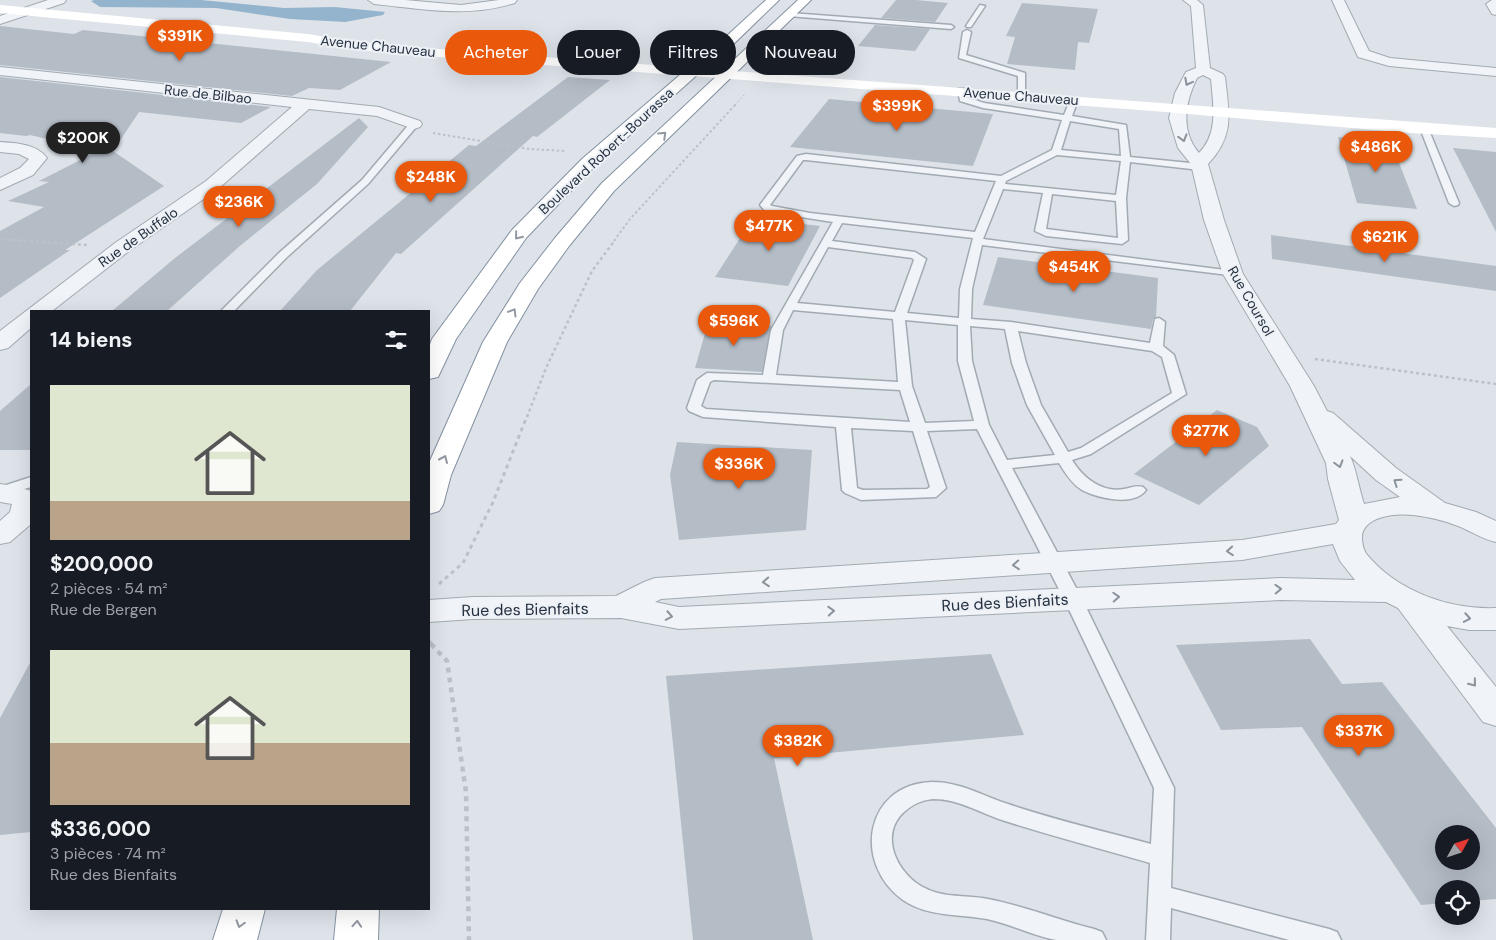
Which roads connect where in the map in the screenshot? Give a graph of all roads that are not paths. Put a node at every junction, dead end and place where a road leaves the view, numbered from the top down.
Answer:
1 (60, 0) edge
2 (374, 0) edge
3 (511, 0) edge
4 (772, 0) edge
5 (804, 0) edge
6 (1189, 0) edge
7 (1338, 0) edge
8 (40, 3) edge
9 (1496, 4) edge
10 (982, 6) dead end
11 (25, 8) junction
12 (1496, 11) edge
13 (1, 13) edge
14 (790, 15) junction
15 (968, 29) junction
16 (736, 33) edge
17 (650, 63) edge
18 (736, 67) edge
19 (736, 69) edge
20 (736, 69) edge
21 (0, 70) edge
22 (1204, 70) junction
23 (1496, 72) edge
24 (690, 75) edge
25 (728, 75) edge
26 (961, 91) junction
27 (1023, 92) junction
28 (1074, 100) junction
29 (304, 104) junction
30 (1180, 105) junction
31 (1222, 108) junction
32 (1068, 119) junction
33 (414, 124) joint
34 (1424, 128) junction
35 (1450, 129) junction
36 (1496, 133) edge
37 (0, 147) edge
38 (1056, 152) junction
39 (1126, 159) junction
40 (1200, 165) junction
41 (1000, 182) junction
42 (0, 185) edge
43 (1048, 191) junction
44 (1121, 198) junction
45 (1454, 203) dead end
46 (839, 220) junction
47 (978, 238) junction
48 (825, 243) junction
49 (1233, 274) junction
50 (789, 306) junction
51 (39, 310) edge
52 (228, 310) edge
53 (30, 318) edge
54 (899, 318) junction
55 (1159, 322) dead end
56 (964, 323) junction
57 (1011, 326) junction
58 (0, 343) edge
59 (1156, 348) junction
60 (430, 370) edge
61 (769, 379) junction
62 (905, 386) junction
63 (1310, 405) junction
64 (843, 424) junction
65 (982, 426) junction
66 (919, 428) junction
67 (1063, 458) junction
68 (1002, 465) junction
69 (30, 482) edge
70 (1138, 490) dead end
71 (0, 492) edge
72 (430, 502) edge
73 (1437, 510) junction
74 (1351, 526) junction
75 (1496, 533) edge
76 (0, 535) edge
77 (1052, 563) junction
78 (1400, 597) junction
79 (432, 599) edge
80 (1074, 599) junction
81 (621, 607) junction
82 (1496, 619) edge
83 (1496, 712) edge
84 (1162, 857) junction
85 (1160, 895) junction
86 (244, 910) edge
87 (358, 910) edge
88 (235, 940) edge
89 (356, 940) edge
90 (1094, 940) edge
91 (1158, 940) edge
92 (1329, 940) edge

1 - 8 street
2 - 3 street
4 - 16 main road, Boulevard Robert-Bourassa
5 - 14 main road, Boulevard Robert-Bourassa
6 - 22 street
7 - 23 street
8 - 11 street
9 - 12 street
10 - 15 lane
11 - 13 street
11 - 17 main road, Avenue Chauveau
14 - 15 lane
14 - 18 main road, Boulevard Robert-Bourassa
15 - 27 lane
19 - 26 main road, Avenue Chauveau
20 - 27 main road
21 - 29 street, Rue de Bilbao
22 -> 30 street, Rue Coursol
22 - 31 street
24 -> 60 main road, Boulevard Robert-Bourassa
72 -> 25 main road, Boulevard Robert-Bourassa
26 - 27 main road, Avenue Chauveau
26 - 32 lane
27 - 28 main road, Avenue Chauveau
27 - 30 main road
28 - 30 main road, Avenue Chauveau
28 - 32 lane
29 - 33 street, Rue de Bilbao
29 - 51 street, Rue de Buffalo
30 - 31 main road, Avenue Chauveau
30 -> 40 street, Rue Coursol
31 - 34 main road, Avenue Chauveau
31 - 35 main road
31 - 40 street
32 - 38 lane
32 - 39 lane
33 - 52 lane
34 - 35 main road, Avenue Chauveau
34 - 45 lane
35 - 36 main road, Avenue Chauveau
37 - 42 street
38 - 39 lane
38 - 41 lane
39 - 40 lane
39 - 44 lane
40 - 49 street, Rue Coursol
41 - 43 lane
41 - 46 lane
41 - 47 lane
43 - 44 lane
43 - 44 lane
46 - 47 lane
46 - 48 lane
47 - 49 lane
47 - 56 lane
48 - 50 lane
48 - 54 lane
49 - 63 street, Rue Coursol
50 - 54 lane
50 - 61 lane
53 - 58 street
54 - 56 lane
54 - 62 lane
55 - 59 lane
56 - 57 lane
56 - 65 lane
57 - 59 lane
57 - 67 lane
59 - 67 lane
61 - 62 lane
61 - 64 lane
62 - 66 lane
73 -> 63 street, Rue Coursol
63 -> 74 street, Rue Coursol
64 - 66 lane
64 - 66 lane
65 - 66 lane
65 - 68 lane
67 - 68 lane
67 - 70 lane
68 - 77 lane
69 - 71 lane
71 - 76 street
73 - 74 street, Rue des Bienfaits
73 - 75 street
74 -> 77 street, Rue des Bienfaits
74 - 78 street, Rue Coursol
77 - 80 lane
77 -> 81 street, Rue des Bienfaits
80 -> 78 street, Rue des Bienfaits
78 -> 82 street
78 -> 83 street
79 - 81 street, Rue des Bienfaits
81 -> 80 street, Rue des Bienfaits
80 - 84 lane
84 - 85 lane
84 - 90 lane
85 - 91 lane
85 - 92 lane
86 -> 88 main road
89 -> 87 main road

